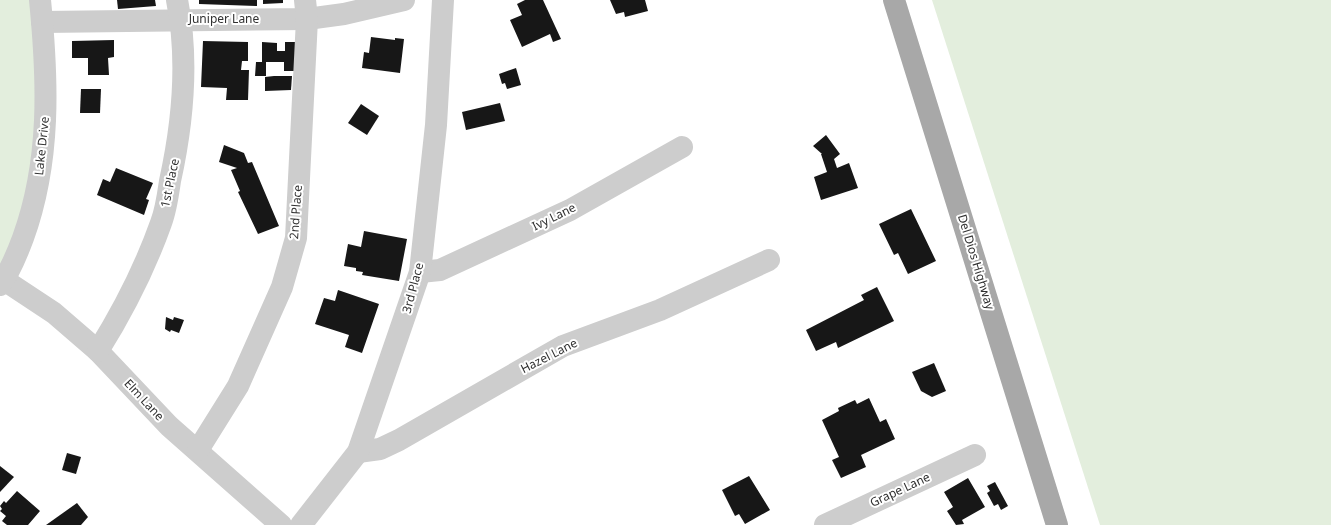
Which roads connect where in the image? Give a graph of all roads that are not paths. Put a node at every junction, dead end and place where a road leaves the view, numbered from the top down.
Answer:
1 (40, 0) edge
2 (404, 0) edge
3 (443, 0) edge
4 (894, 0) edge
5 (306, 9) edge
6 (179, 10) edge
7 (42, 22) junction
8 (682, 146) dead end
9 (769, 260) dead end
10 (420, 272) junction
11 (2, 283) edge
12 (98, 351) junction
13 (198, 450) junction
14 (358, 452) junction
15 (975, 455) dead end
16 (281, 525) edge
17 (301, 525) edge
18 (825, 525) edge
19 (1057, 525) edge

1 - 7 street, Lake Drive
2 - 5 street, Juniper Lane
3 - 10 street, 3rd Place
4 - 19 main road, Del Dios Highway
5 - 6 street, Juniper Lane
5 - 13 street, 2nd Place
6 - 7 street, Juniper Lane
6 - 12 street, 1st Place
7 - 11 street, Lake Drive
8 - 10 street, Ivy Lane
9 - 14 street, Hazel Lane
10 - 14 street, 3rd Place
11 - 12 street, Elm Lane
12 - 13 street, Elm Lane
13 - 16 street, Elm Lane
14 - 17 street, 3rd Place
15 - 18 street, Grape Lane

